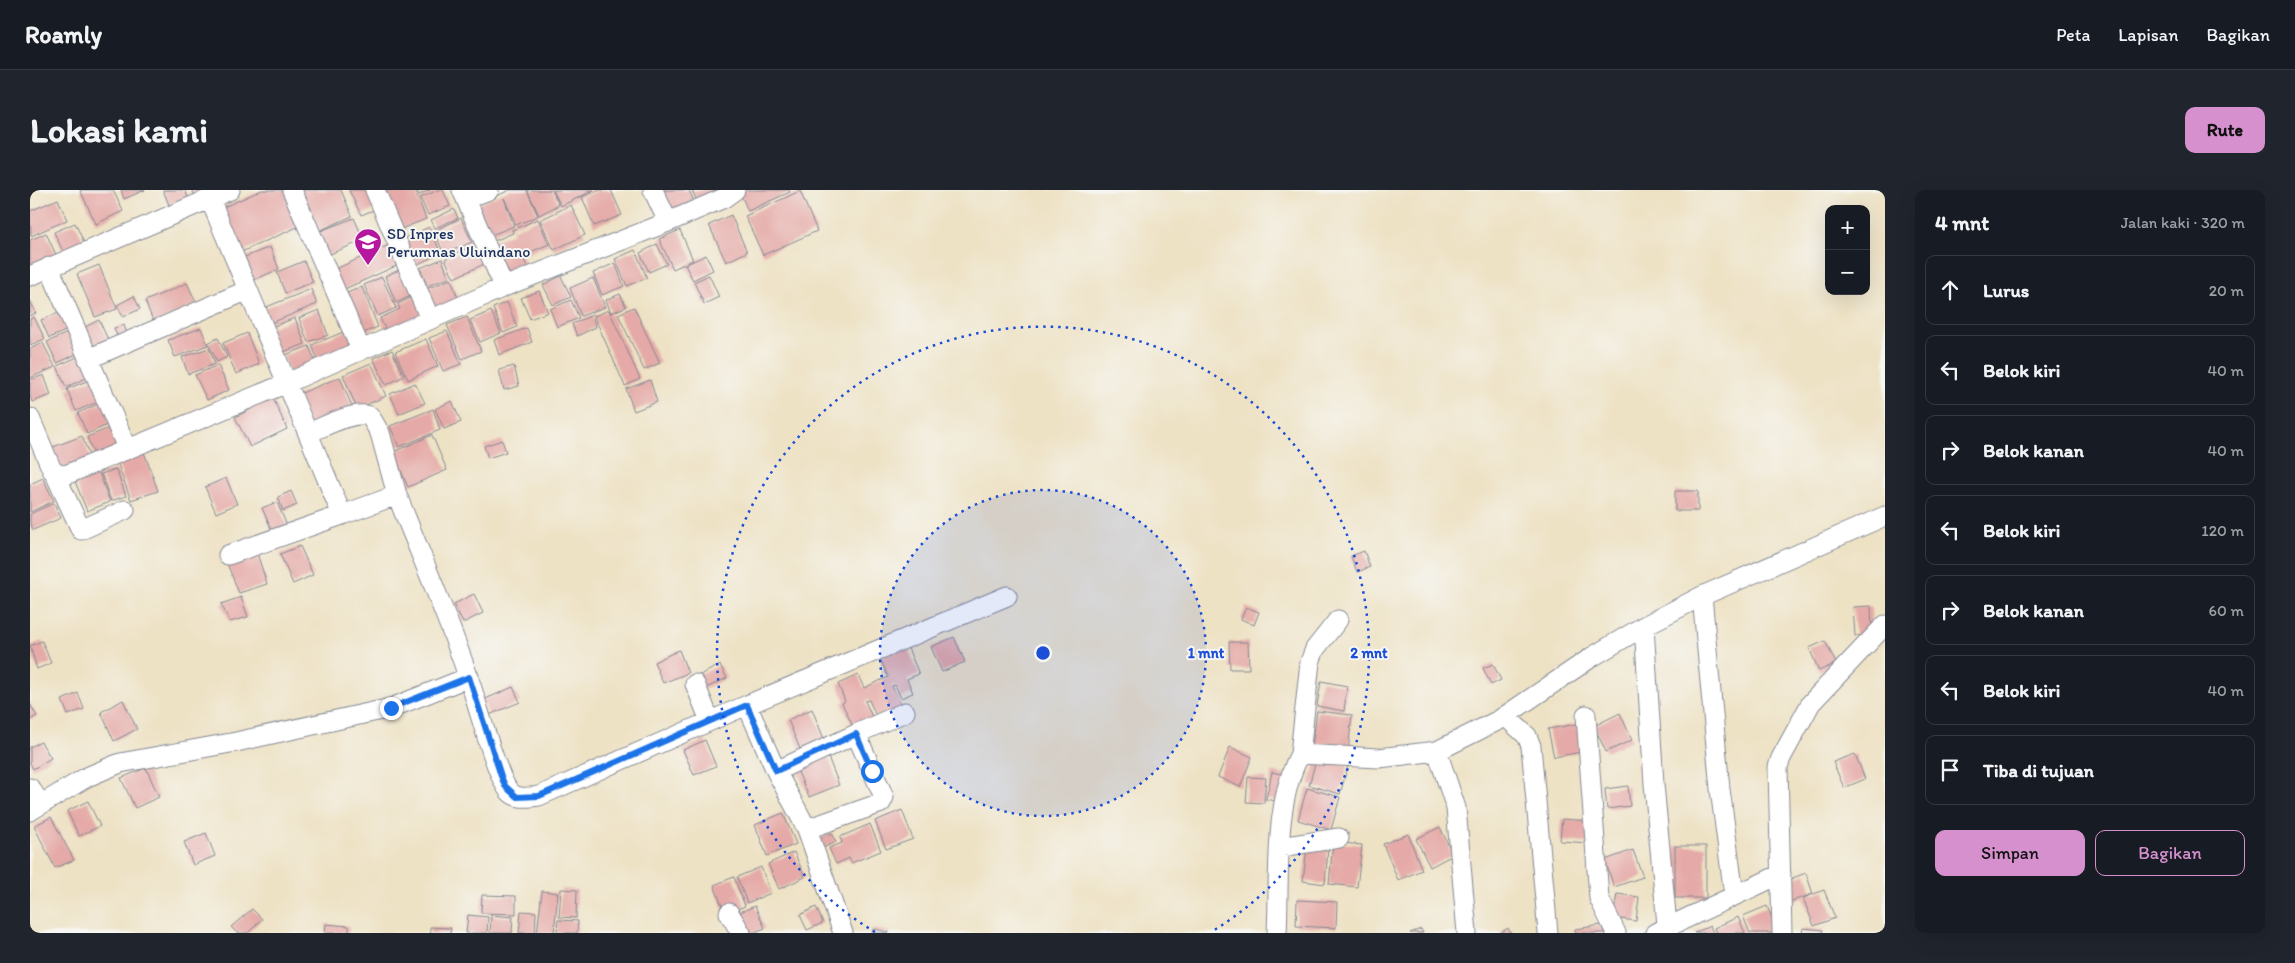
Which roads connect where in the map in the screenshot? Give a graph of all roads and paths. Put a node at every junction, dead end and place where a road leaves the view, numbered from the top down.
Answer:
1 (230, 190) edge
2 (292, 190) edge
3 (375, 190) edge
4 (489, 190) edge
5 (653, 190) edge
6 (735, 190) edge
7 (464, 195) edge
8 (210, 199) junction
9 (668, 222) junction
10 (49, 267) junction
11 (30, 276) edge
12 (504, 287) junction
13 (248, 290) junction
14 (430, 319) junction
15 (361, 350) junction
16 (88, 359) junction
17 (287, 382) junction
18 (30, 418) edge
19 (308, 433) junction
20 (36, 448) edge
21 (127, 448) junction
22 (55, 474) junction
23 (398, 495) junction
24 (125, 510) dead end
25 (342, 515) junction
26 (1885, 516) edge
27 (228, 555) dead end
28 (1007, 596) dead end
29 (1702, 596) junction
30 (1338, 620) dead end
31 (1885, 625) edge
32 (1644, 626) junction
33 (469, 677) junction
34 (695, 684) dead end
35 (747, 705) junction
36 (905, 712) dead end
37 (1586, 715) dead end
38 (1505, 716) junction
39 (710, 721) junction
40 (856, 734) junction
41 (1437, 751) junction
42 (1300, 754) junction
43 (776, 771) junction
44 (30, 788) edge
45 (36, 807) edge
46 (807, 829) junction
47 (1339, 838) dead end
48 (1280, 847) junction
49 (1781, 874) junction
50 (1734, 895) junction
51 (729, 913) dead end
52 (1661, 929) edge
53 (741, 933) edge
54 (843, 933) edge
55 (1277, 933) edge
56 (1467, 933) edge
57 (1548, 933) edge
58 (1616, 933) edge
59 (1782, 933) edge

1 - 8 street
2 - 15 street
3 - 14 street
4 - 7 street
5 - 9 street
6 - 9 street
7 - 12 street
8 - 10 street
8 - 13 street
9 - 12 street
10 - 11 street
10 - 16 street
12 - 14 street
13 - 16 street
13 - 17 street
14 - 15 street
15 - 17 street
16 - 21 street
17 - 19 street
17 - 21 street
18 - 20 street
19 - 23 street
19 - 25 street
20 - 22 street
21 - 22 street
22 - 24 street
23 - 25 street
23 - 33 street
25 - 27 street
26 - 29 street
28 - 35 street
29 - 32 street
29 - 50 street
30 - 42 street
31 - 49 street
32 - 38 street
32 - 52 street
33 - 39 street
33 - 45 street
34 - 39 street
35 - 39 street
35 - 43 street
36 - 40 street
37 - 58 street
38 - 41 street
38 - 57 street
40 - 43 street
40 - 46 street
41 - 42 street
41 - 56 street
42 - 48 street
43 - 46 street
44 - 45 street
46 - 54 street
47 - 48 street
48 - 55 street
49 - 50 street
49 - 59 street
50 - 52 street
51 - 53 street

